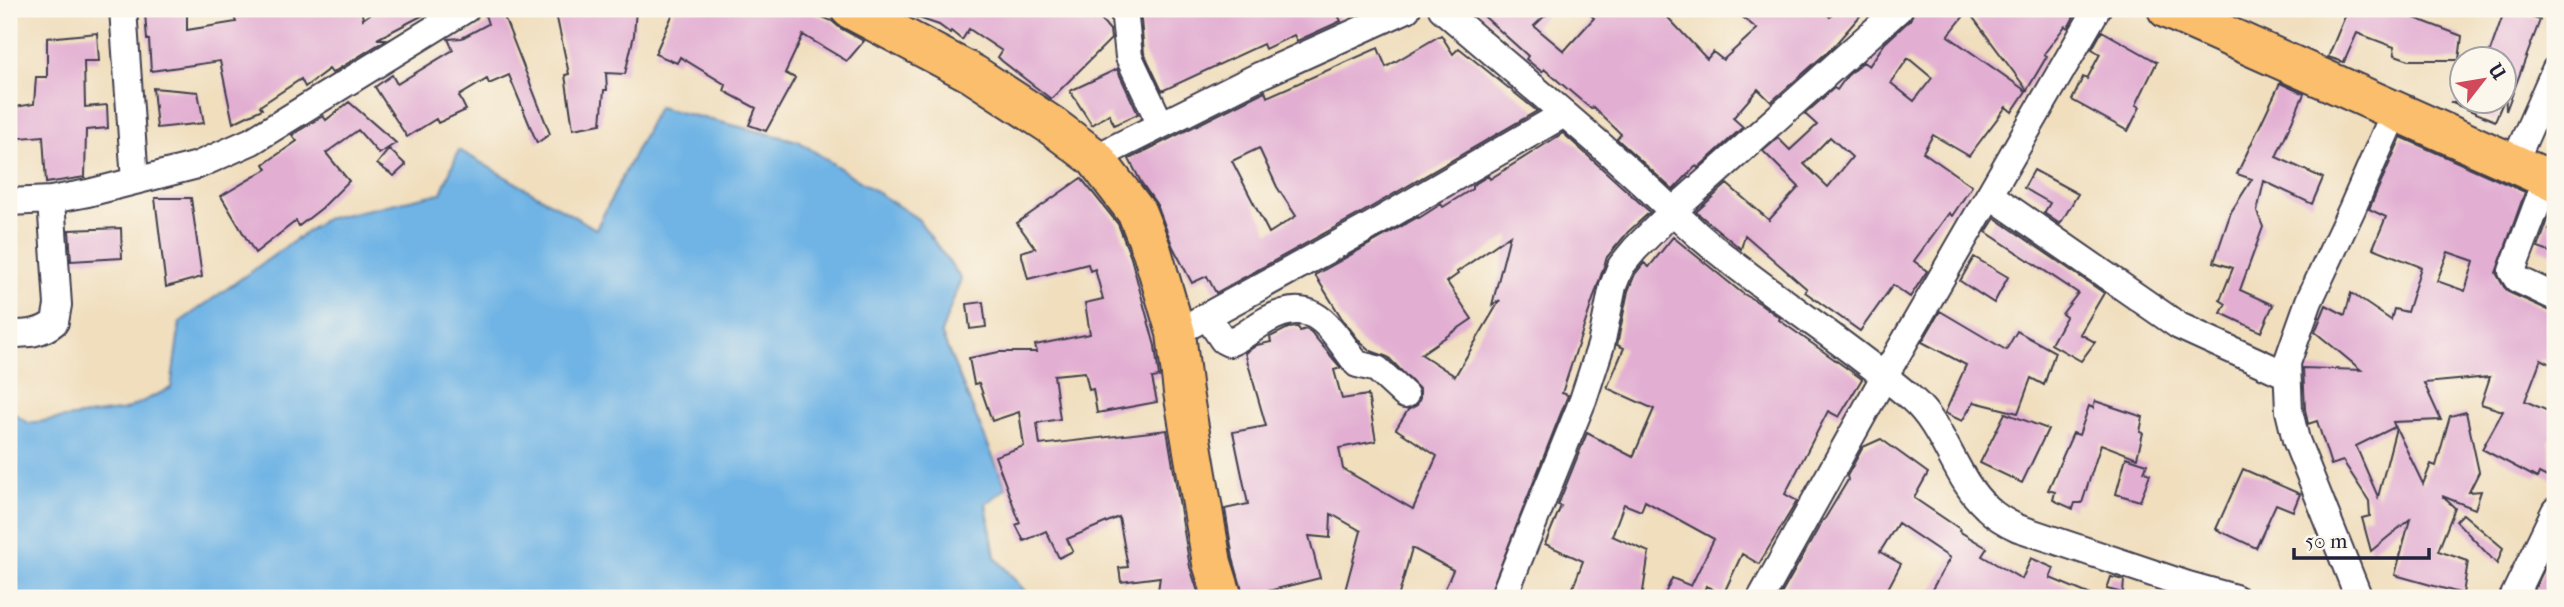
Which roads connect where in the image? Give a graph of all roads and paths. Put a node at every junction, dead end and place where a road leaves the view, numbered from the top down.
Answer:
1 (123, 9) edge
2 (850, 9) edge
3 (1124, 9) edge
4 (1407, 9) edge
5 (1442, 9) edge
6 (1899, 9) edge
7 (2097, 9) edge
8 (2167, 9) edge
9 (458, 11) edge
10 (2555, 70) edge
11 (2396, 109) junction
12 (1564, 114) junction
13 (1161, 125) junction
14 (1095, 158) junction
15 (2539, 174) edge
16 (135, 181) junction
17 (1990, 195) junction
18 (51, 200) junction
19 (9, 202) edge
20 (1674, 210) junction
21 (2555, 297) edge
22 (1191, 324) junction
23 (9, 334) edge
24 (2287, 375) junction
25 (1884, 377) junction
26 (1405, 395) dead end
27 (2555, 511) edge
28 (1223, 598) edge
29 (1503, 598) edge
30 (1760, 598) edge
31 (2235, 598) edge
32 (2359, 598) edge
33 (2513, 598) edge

1 - 16 street
2 - 14 highway
3 - 13 street
4 - 13 street
5 - 12 street
6 - 20 street
7 - 17 street
8 - 11 highway
9 - 16 street
10 - 15 street
11 - 15 highway
11 - 24 street
12 - 20 street
12 - 22 street
13 - 14 street
14 - 22 highway
15 - 21 street
16 - 18 street
17 - 24 street
17 - 25 street
18 - 19 street
18 - 23 street
20 - 25 street
20 - 29 street
22 - 26 street
22 - 28 highway
24 - 32 street
25 - 30 street
25 - 31 street
27 - 33 street

